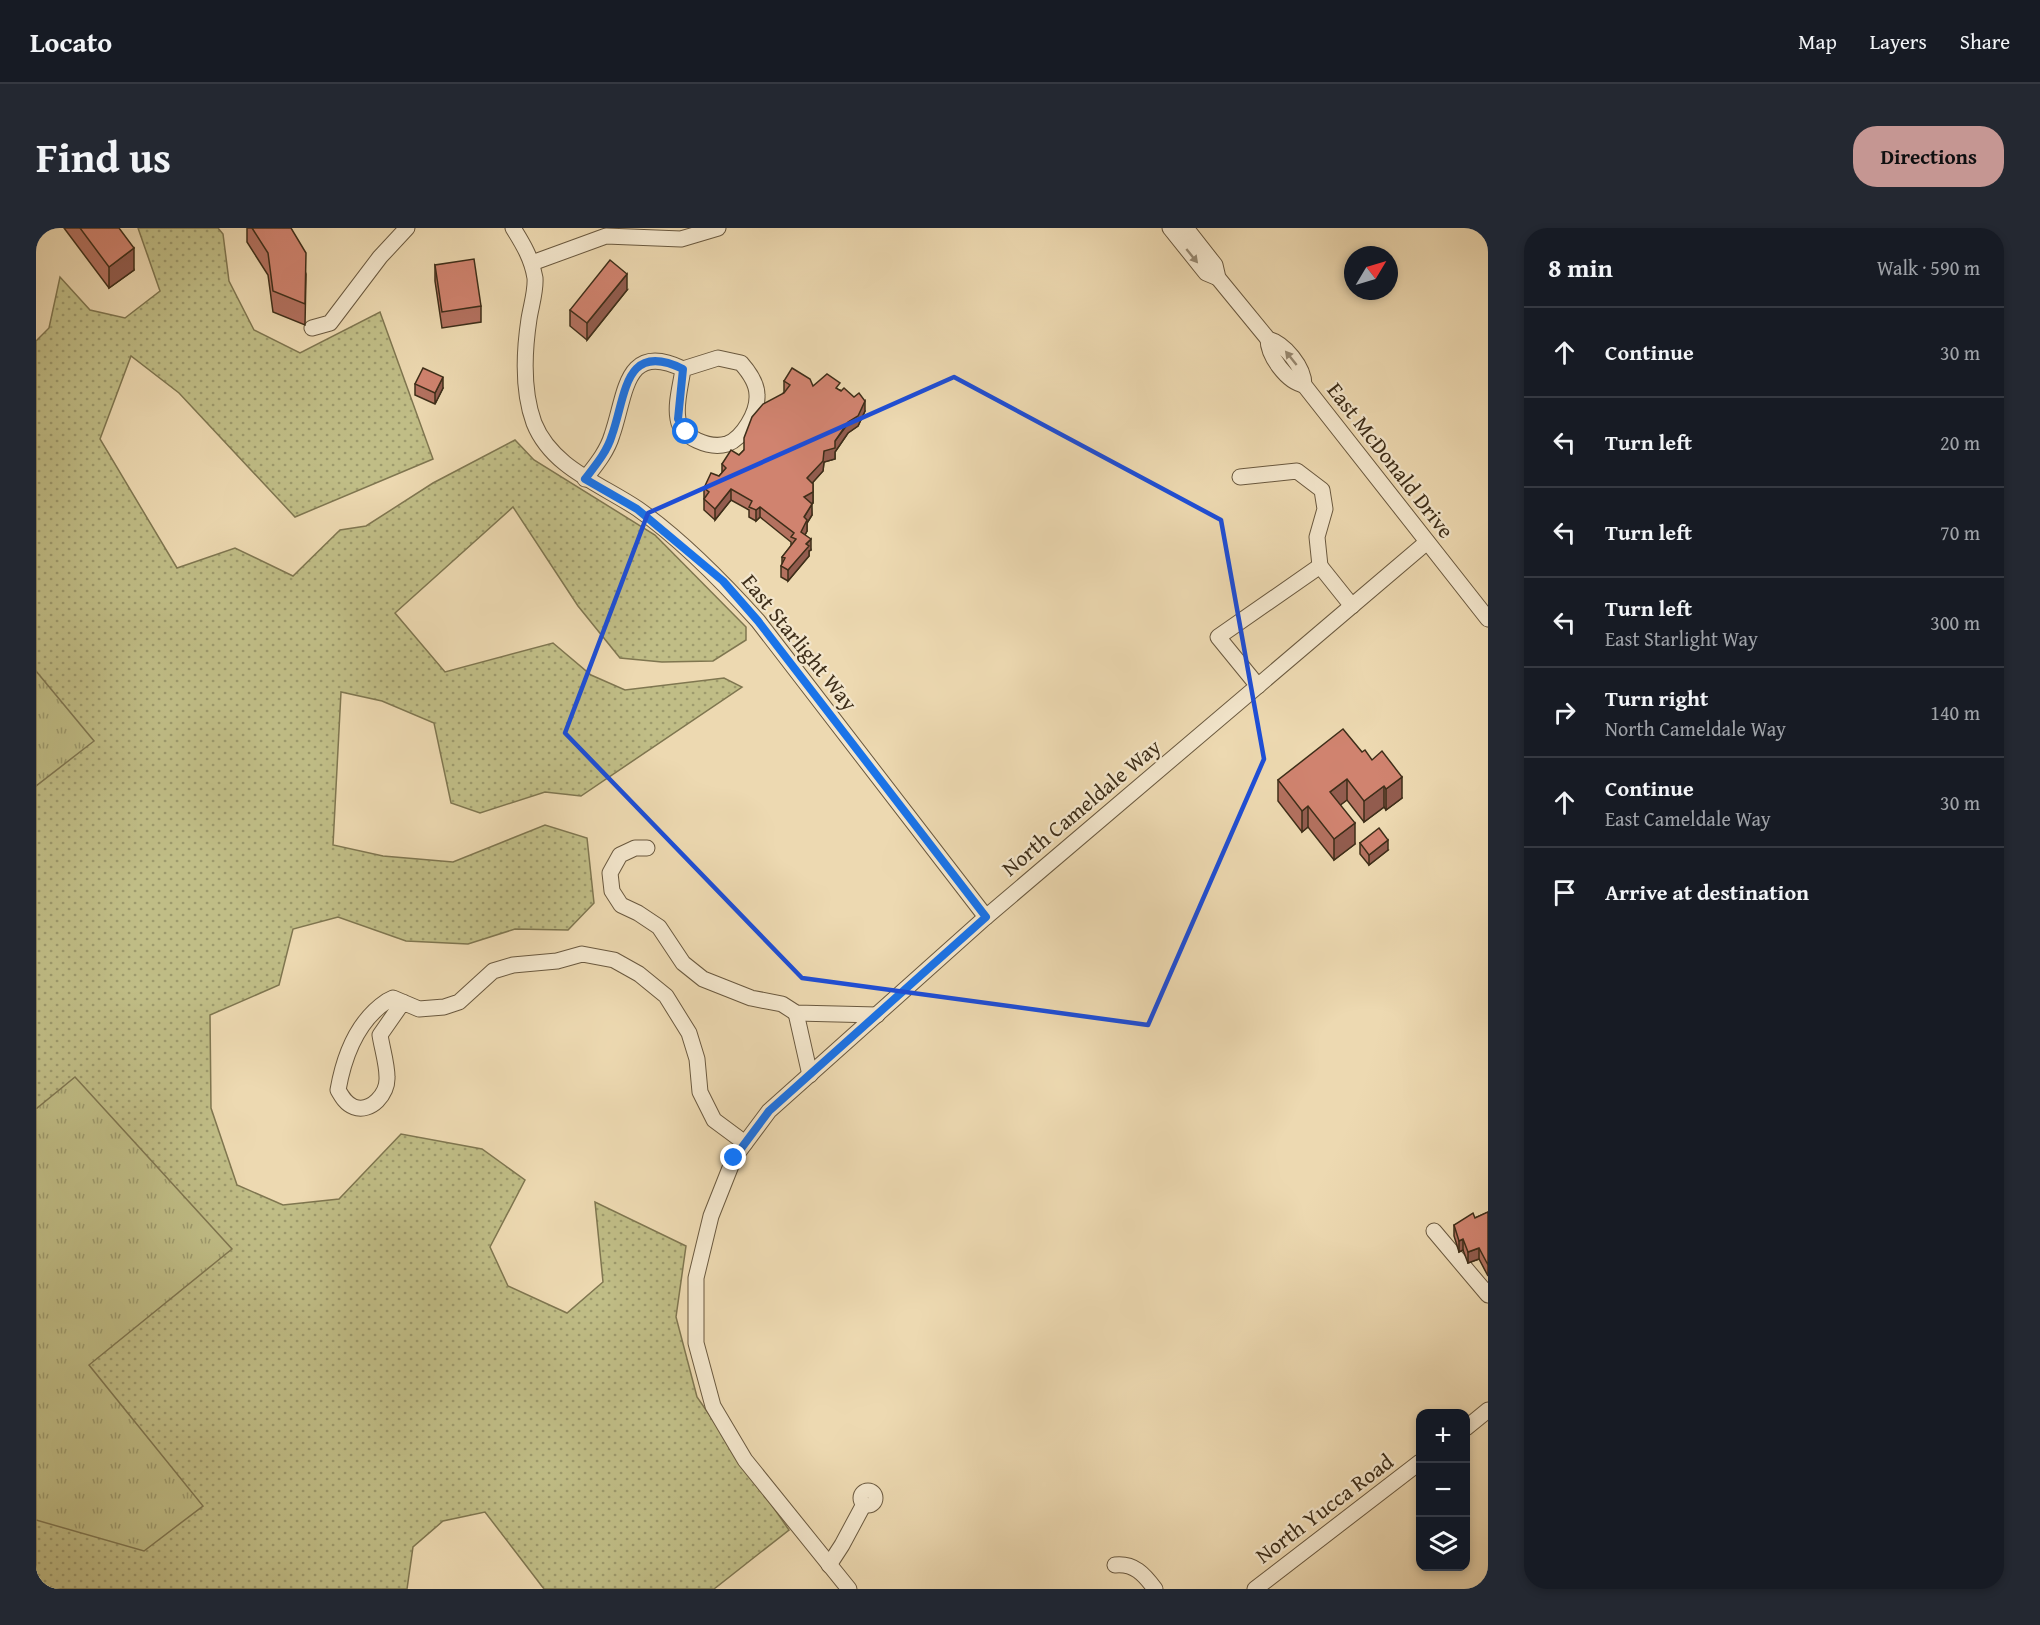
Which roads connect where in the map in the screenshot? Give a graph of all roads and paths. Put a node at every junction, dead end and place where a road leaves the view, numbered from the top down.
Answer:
1 (407, 228) edge
2 (513, 228) edge
3 (718, 228) edge
4 (1170, 228) edge
5 (1186, 228) edge
6 (532, 263) junction
7 (1218, 278) junction
8 (312, 328) dead end
9 (683, 369) junction
10 (1240, 477) dead end
11 (585, 479) junction
12 (1427, 542) junction
13 (1320, 566) junction
14 (1352, 606) junction
15 (1488, 619) edge
16 (1258, 686) junction
17 (647, 848) dead end
18 (986, 917) junction
19 (403, 1002) junction
20 (796, 1013) junction
21 (877, 1015) junction
22 (810, 1075) junction
23 (746, 1143) junction
24 (1434, 1231) dead end
25 (1488, 1295) edge
26 (1488, 1410) edge
27 (1470, 1425) edge
28 (1419, 1463) edge
29 (864, 1504) dead end
30 (829, 1564) junction
31 (1114, 1565) dead end
32 (849, 1589) edge
33 (1155, 1589) edge
34 (1255, 1589) edge

1 - 8 street
2 - 6 street, East Starlight Way
3 - 6 street
4 -> 7 street, East McDonald Drive
5 - 7 street, East McDonald Drive
6 - 11 street, East Starlight Way
7 - 12 street, East McDonald Drive
9 - 9 street
9 - 11 street
10 - 13 street
11 - 18 street, East Starlight Way
12 - 14 street, North Cameldale Way
12 - 15 street, East McDonald Drive
13 - 14 street
13 - 16 street
14 - 16 street, North Cameldale Way
16 - 18 street, North Cameldale Way
17 - 20 street
18 - 21 street, North Cameldale Way
19 - 19 street
19 - 23 street
20 - 21 street
20 - 22 street
21 - 22 street, North Cameldale Way
22 - 23 street, North Cameldale Way
23 - 30 street, North Cameldale Way
24 - 25 street
26 - 27 street
28 - 34 street, North Yucca Road
29 - 30 street
30 - 32 street, North Cameldale Way
31 - 33 street

